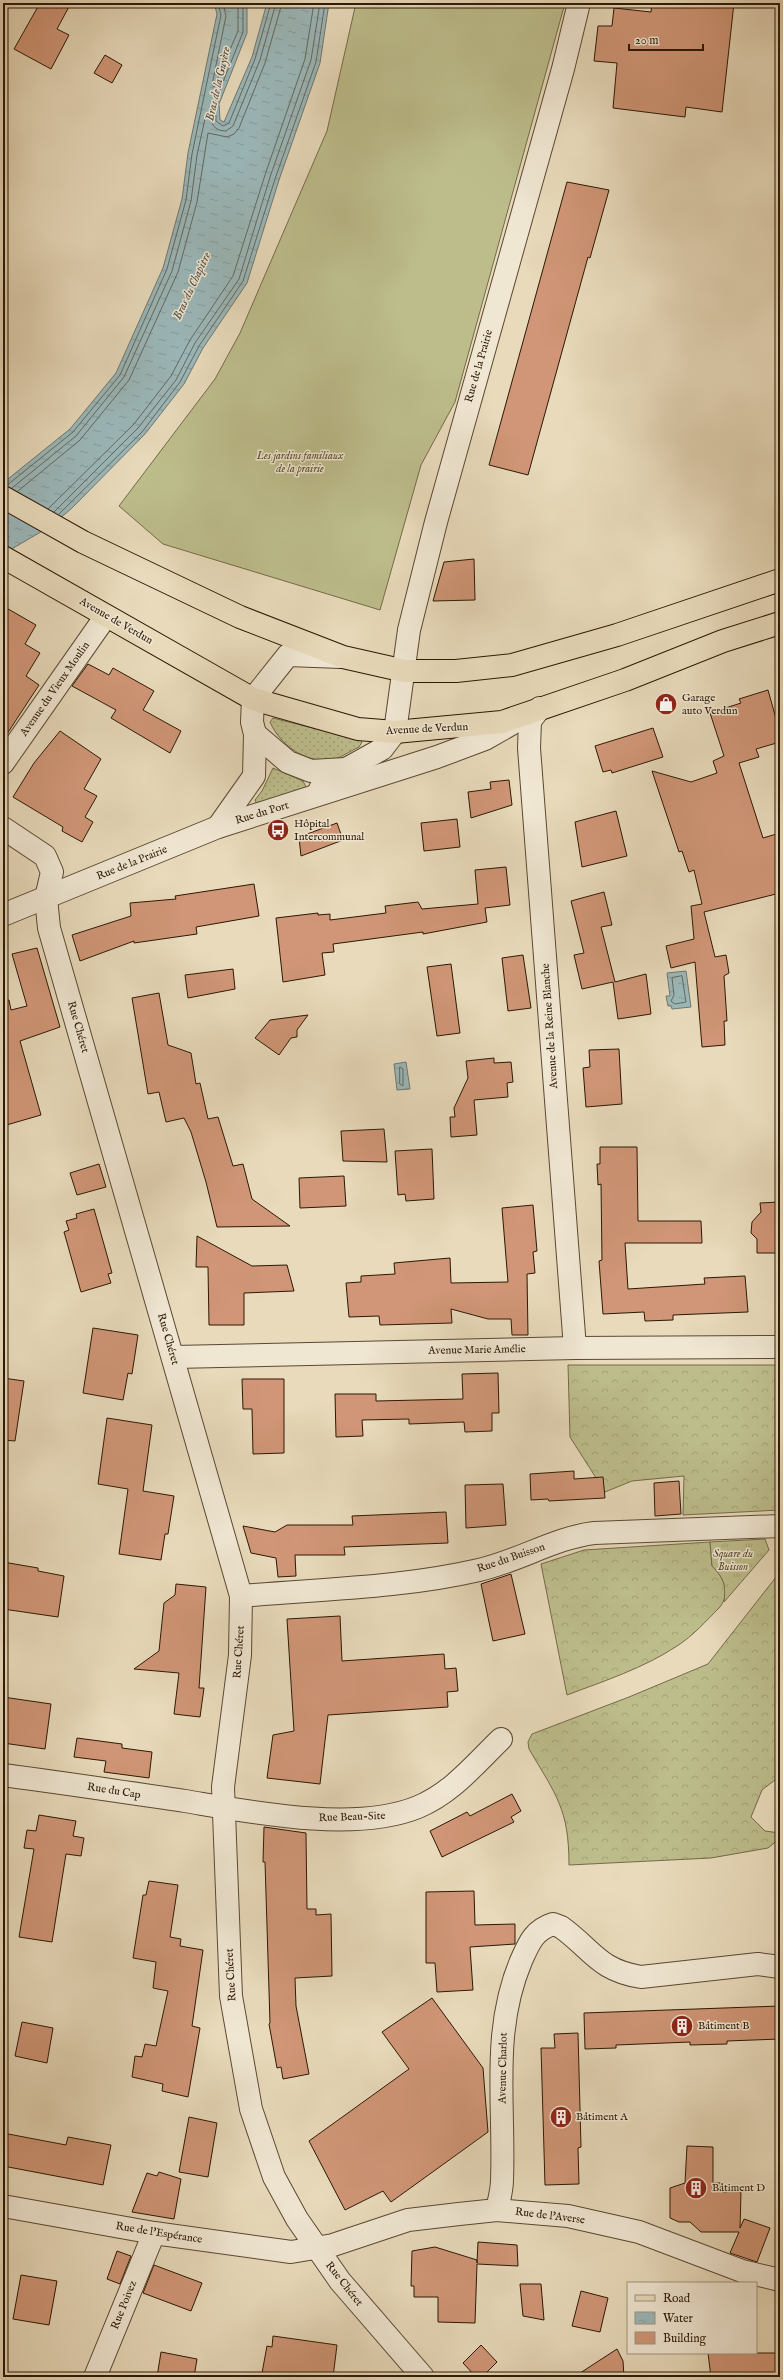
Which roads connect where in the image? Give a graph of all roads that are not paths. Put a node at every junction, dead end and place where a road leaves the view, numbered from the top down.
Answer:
1 (578, 3) edge
2 (3, 497) edge
3 (6, 559) edge
4 (780, 580) edge
5 (106, 616) junction
6 (780, 622) edge
7 (343, 657) junction
8 (405, 671) junction
9 (253, 699) junction
10 (540, 708) junction
11 (395, 732) junction
12 (255, 734) junction
13 (3, 763) edge
14 (346, 769) junction
15 (306, 800) junction
16 (218, 827) junction
17 (3, 828) edge
18 (46, 898) junction
19 (3, 915) edge
20 (780, 1347) edge
21 (575, 1348) junction
22 (174, 1357) junction
23 (780, 1526) edge
24 (241, 1596) junction
25 (501, 1739) dead end
26 (3, 1774) edge
27 (224, 1808) junction
28 (780, 1967) edge
29 (3, 2206) edge
30 (497, 2210) junction
31 (154, 2233) junction
32 (316, 2248) junction
33 (780, 2280) edge
34 (95, 2377) edge
35 (423, 2377) edge

1 - 8 street, Rue de la Prairie
2 - 7 main road
3 - 5 main road, Avenue de Verdun
4 - 8 main road
5 - 9 main road, Avenue de Verdun
5 - 13 street, Avenue du Vieux Moulin
6 - 10 main road, Avenue de Verdun
7 - 8 main road
7 - 9 street
8 - 11 street, Rue de la Prairie
9 - 11 main road, Avenue de Verdun
9 - 12 street
10 - 11 main road, Avenue de Verdun
10 - 15 street, Rue du Port
10 - 21 street, Avenue de la Reine Blanche
11 - 14 street
12 - 14 street
12 - 16 street
14 - 15 street
15 - 16 street, Rue du Port
16 - 18 street, Rue de la Prairie
17 - 18 street, Rue Chéret
18 - 19 street
18 - 22 street, Rue Chéret
20 - 21 street, Avenue Marie Amélie
21 - 22 street, Avenue Marie Amélie
22 - 24 street, Rue Chéret
23 - 24 street, Rue du Buisson
24 - 27 street, Rue Chéret
25 - 27 street, Rue Beau-Site
26 - 27 street, Rue du Cap
27 - 32 street, Rue Chéret
28 - 30 street, Avenue Charlot
29 - 31 street, Rue de l'Espérance
30 - 32 street, Rue de l'Averse
30 - 33 street, Rue de l'Averse
31 - 32 street, Rue de l'Espérance
31 - 34 street, Rue Poivez
32 - 35 street, Rue Chéret

